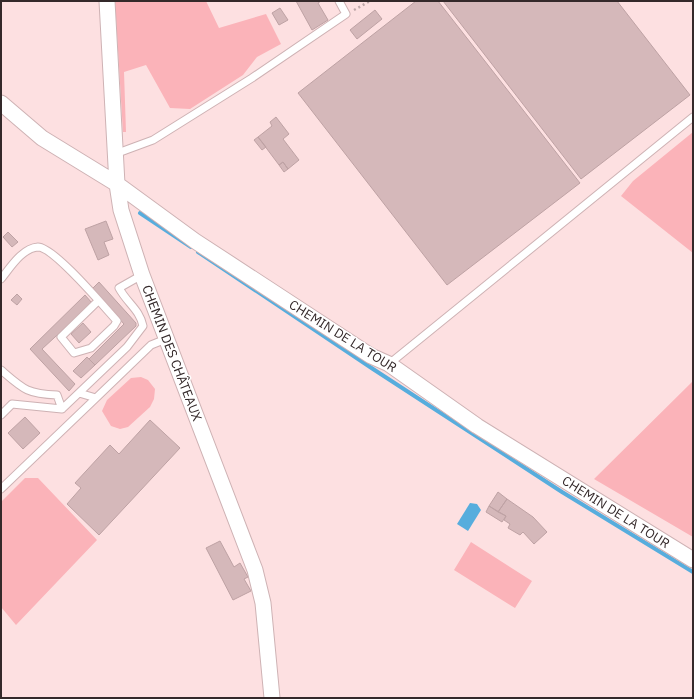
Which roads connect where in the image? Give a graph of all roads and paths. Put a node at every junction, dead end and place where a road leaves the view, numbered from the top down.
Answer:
1 (107, 1) edge
2 (339, 1) edge
3 (370, 1) edge
4 (346, 14) junction
5 (1, 103) edge
6 (693, 117) edge
7 (115, 154) junction
8 (117, 184) junction
9 (142, 275) junction
10 (1, 279) edge
11 (98, 300) junction
12 (166, 339) junction
13 (389, 364) junction
14 (1, 370) edge
15 (79, 393) junction
16 (96, 398) junction
17 (62, 409) junction
18 (1, 415) edge
19 (1, 489) edge
20 (693, 560) edge
21 (272, 698) edge

1 - 7 street, CHEMIN DES CHÂTEAUX
2 - 4 lane
3 - 4 path
4 - 7 lane
5 - 8 street, CHEMIN DE LA TOUR
6 - 13 lane
7 - 8 street, CHEMIN DES CHÂTEAUX
8 - 9 street, CHEMIN DES CHÂTEAUX
8 - 13 street, CHEMIN DE LA TOUR
9 - 12 street, CHEMIN DES CHÂTEAUX
9 - 15 lane
10 - 11 lane
11 - 11 lane
12 - 16 lane
12 - 21 street, CHEMIN DES CHÂTEAUX
13 - 20 street, CHEMIN DE LA TOUR
14 - 17 lane
15 - 16 lane
15 - 17 lane
16 - 19 lane
17 - 18 lane

